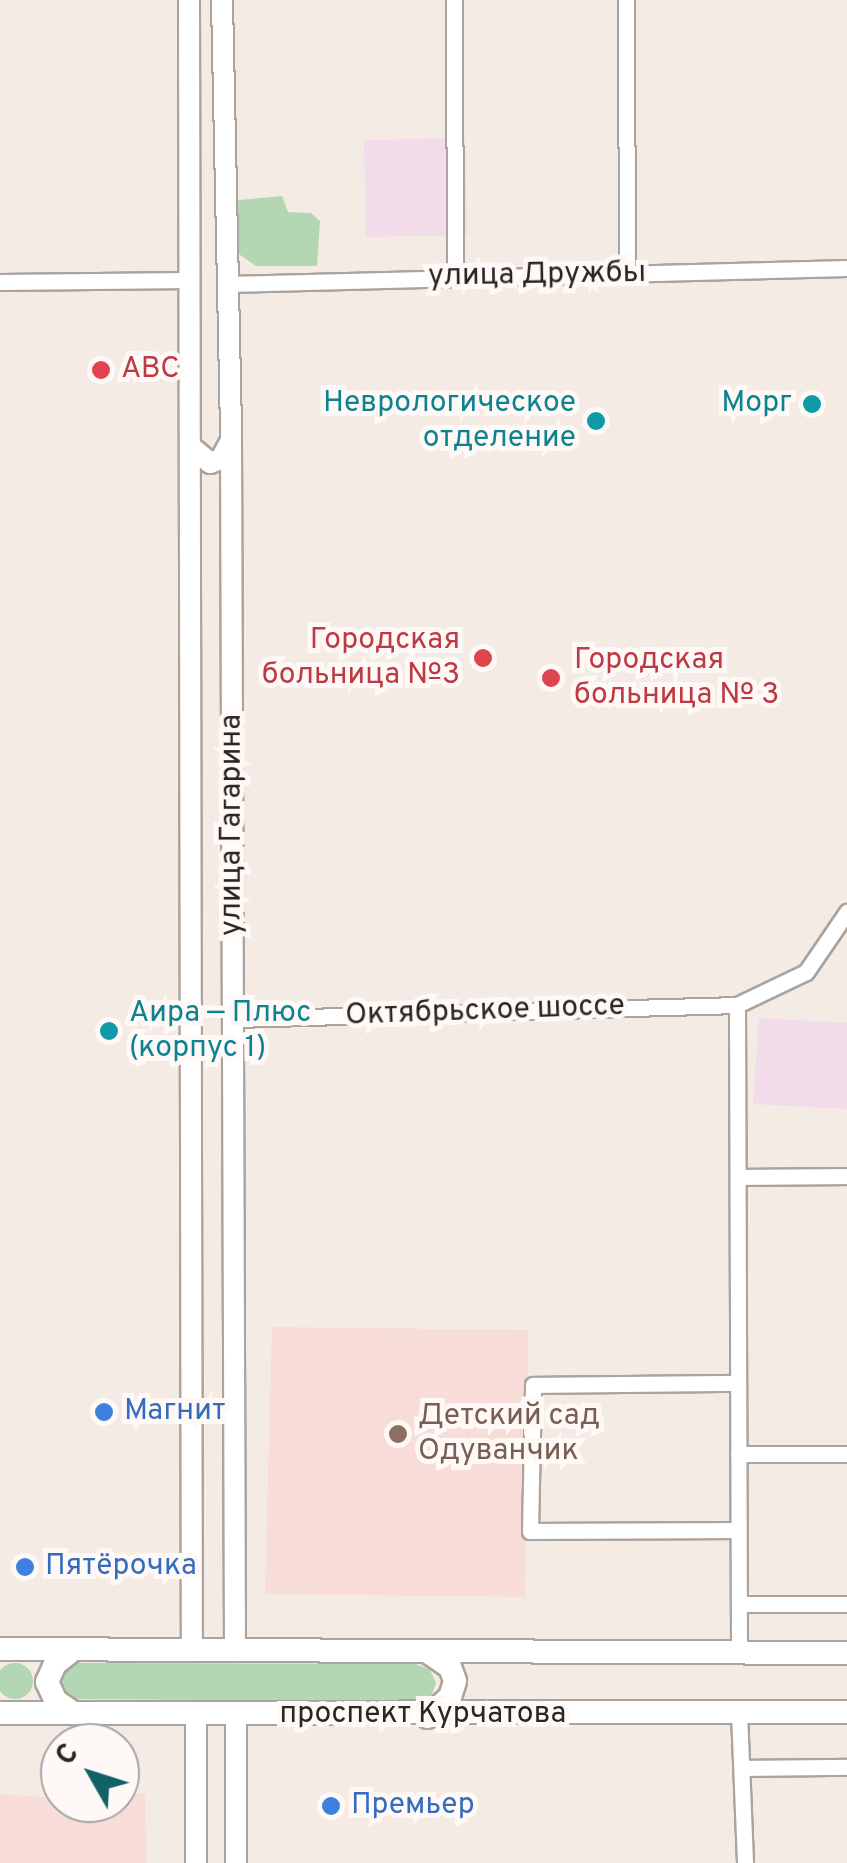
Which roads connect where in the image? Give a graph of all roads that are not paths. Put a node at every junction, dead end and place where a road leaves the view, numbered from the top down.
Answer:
1 (189, 0) edge
2 (222, 0) edge
3 (454, 0) edge
4 (626, 0) edge
5 (189, 66) junction
6 (222, 72) junction
7 (847, 268) edge
8 (628, 274) junction
9 (455, 278) junction
10 (190, 280) junction
11 (0, 282) edge
12 (228, 284) junction
13 (231, 440) junction
14 (190, 446) junction
15 (847, 912) edge
16 (737, 1005) junction
17 (234, 1019) junction
18 (847, 1176) edge
19 (738, 1177) junction
20 (738, 1383) junction
21 (738, 1454) junction
22 (847, 1454) edge
23 (737, 1530) junction
24 (739, 1604) junction
25 (847, 1604) edge
26 (192, 1648) junction
27 (0, 1649) edge
28 (74, 1649) junction
29 (235, 1650) junction
30 (426, 1651) junction
31 (739, 1652) junction
32 (847, 1652) edge
33 (740, 1712) junction
34 (847, 1712) edge
35 (0, 1713) edge
36 (74, 1713) junction
37 (236, 1714) junction
38 (196, 1715) junction
39 (428, 1717) junction
40 (847, 1767) edge
41 (745, 1768) junction
42 (196, 1863) edge
43 (236, 1863) edge
44 (744, 1863) edge

1 - 5 street, улица Гагарина
2 - 6 street, улица Гагарина
3 - 9 street
4 - 8 street
5 - 6 street
5 - 10 street, улица Гагарина
6 - 12 street, улица Гагарина
7 - 8 street, улица Дружбы
8 - 9 street, улица Дружбы
9 - 12 street, улица Дружбы
10 - 11 street
10 - 14 street, улица Гагарина
12 - 13 street, улица Гагарина
13 - 14 street
13 - 17 street, улица Гагарина
14 - 26 street, улица Гагарина
15 - 16 street, Октябрьское шоссе
16 - 17 street, Октябрьское шоссе
16 - 19 street
17 - 29 street, улица Гагарина
18 - 19 street
19 - 20 street
20 - 21 street
20 - 23 street
21 - 22 street
21 - 23 street
23 - 24 street
24 - 25 street
24 - 31 street
26 - 28 main road
26 - 29 main road
27 - 28 main road
28 - 36 main road
29 - 30 main road
30 - 31 main road
30 - 39 main road
31 - 32 main road
33 - 34 main road, проспект Курчатова
33 - 39 main road, проспект Курчатова
33 - 41 street
35 - 36 main road, проспект Курчатова
36 - 38 main road, проспект Курчатова
37 - 38 main road, проспект Курчатова
37 - 39 main road, проспект Курчатова
37 - 43 street
38 - 42 street
40 - 41 street
41 - 44 street

